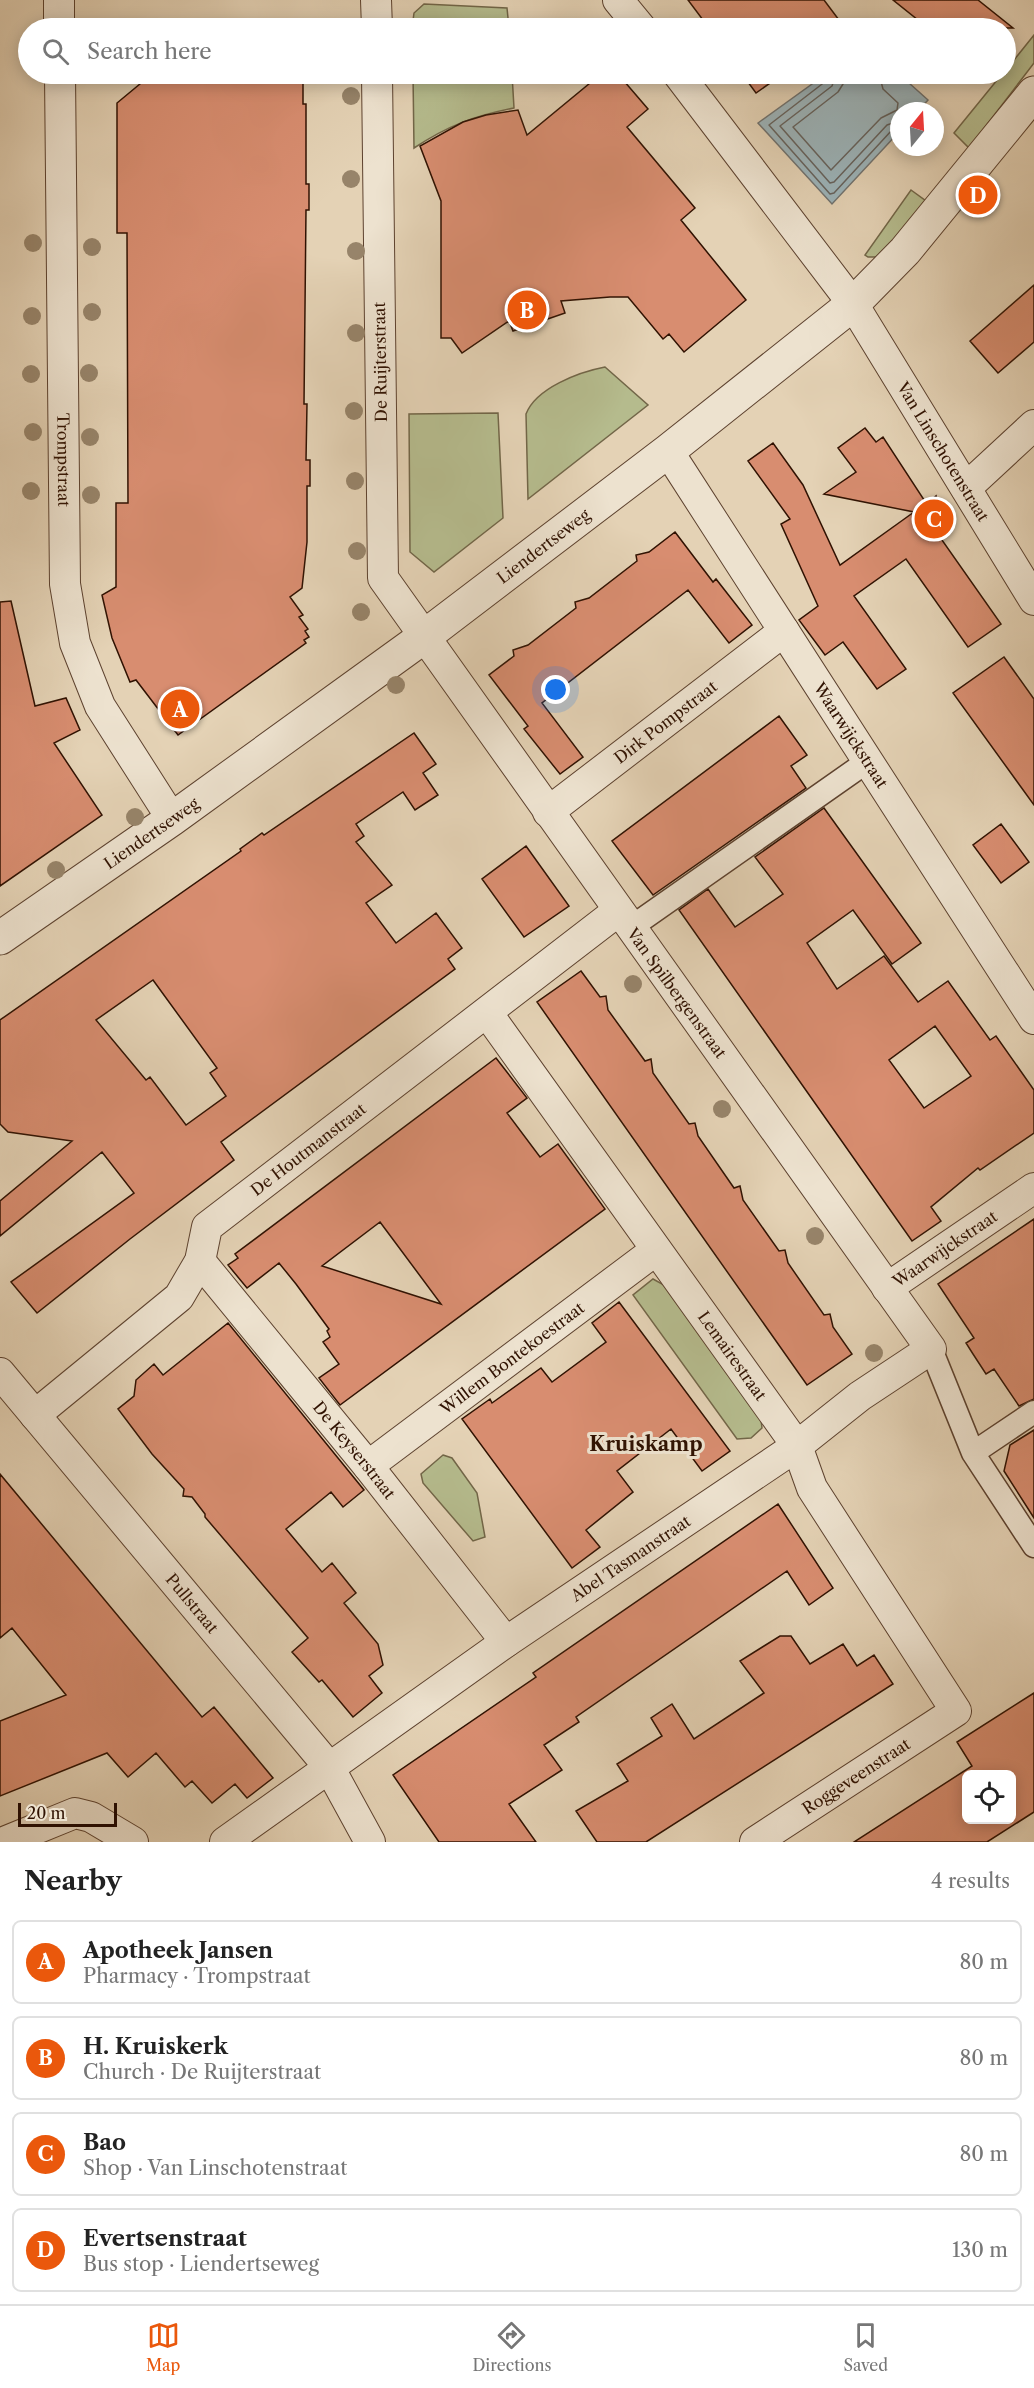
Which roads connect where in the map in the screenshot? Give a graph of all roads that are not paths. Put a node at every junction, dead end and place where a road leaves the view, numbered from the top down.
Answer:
1 (59, 0) edge
2 (376, 0) edge
3 (618, 0) edge
4 (59, 18) edge
5 (377, 18) edge
6 (633, 18) edge
7 (60, 84) edge
8 (377, 84) edge
9 (686, 84) edge
10 (1034, 93) edge
11 (853, 304) junction
12 (1034, 425) edge
13 (668, 451) junction
14 (966, 488) junction
15 (1034, 600) edge
16 (784, 631) junction
17 (424, 636) junction
18 (868, 761) junction
19 (548, 812) junction
20 (172, 819) junction
21 (624, 920) junction
22 (0, 938) edge
23 (488, 1014) junction
24 (1034, 1019) edge
25 (1034, 1188) edge
26 (656, 1250) junction
27 (200, 1262) junction
28 (887, 1288) junction
29 (931, 1348) junction
30 (0, 1373) edge
31 (1034, 1412) edge
32 (35, 1415) junction
33 (796, 1446) junction
34 (973, 1453) junction
35 (368, 1466) junction
36 (1034, 1546) edge
37 (506, 1642) junction
38 (956, 1711) joint
39 (329, 1767) junction
40 (4, 1842) edge
41 (133, 1842) edge
42 (225, 1842) edge
43 (370, 1842) edge
44 (755, 1842) edge

1 - 4 street
2 - 5 street
3 - 6 street
7 - 20 street, Trompstraat
8 - 17 street, De Ruijterstraat
9 - 11 street, Van Linschotenstraat
10 - 11 street, Liendertseweg
11 - 13 street, Liendertseweg
11 - 14 street, Van Linschotenstraat
12 - 14 street
13 - 16 street, Waarwijckstraat
13 - 17 street, Liendertseweg
14 - 15 street, Van Linschotenstraat
16 - 18 street, Waarwijckstraat
16 - 19 street, Dirk Pompstraat
17 - 19 street, Van Spilbergenstraat
17 - 20 street, Liendertseweg
18 - 21 street
18 - 24 street, Waarwijckstraat
19 - 21 street, Van Spilbergenstraat
20 - 22 street, Liendertseweg
21 - 23 street, De Houtmanstraat
21 - 28 street, Van Spilbergenstraat
23 - 26 street, Lemairestraat
23 - 27 street, De Houtmanstraat
25 - 28 street, Waarwijckstraat
26 - 33 street, Lemairestraat
26 - 35 street, Willem Bontekoestraat
27 - 32 street, De Houtmanstraat
27 - 35 street, De Keyserstraat
28 - 29 street, Van Spilbergenstraat
29 - 33 street, Abel Tasmanstraat
29 - 34 street
30 - 32 street, Pullstraat
31 - 34 street
32 - 39 street, Pullstraat
33 - 37 street, Abel Tasmanstraat
33 - 38 street, Lemairestraat
34 - 36 street
35 - 37 street, De Keyserstraat
37 - 39 street, Abel Tasmanstraat
38 - 44 street, Roggeveenstraat
39 - 42 street, Abel Tasmanstraat
39 - 43 street, Pullstraat
40 - 41 street

